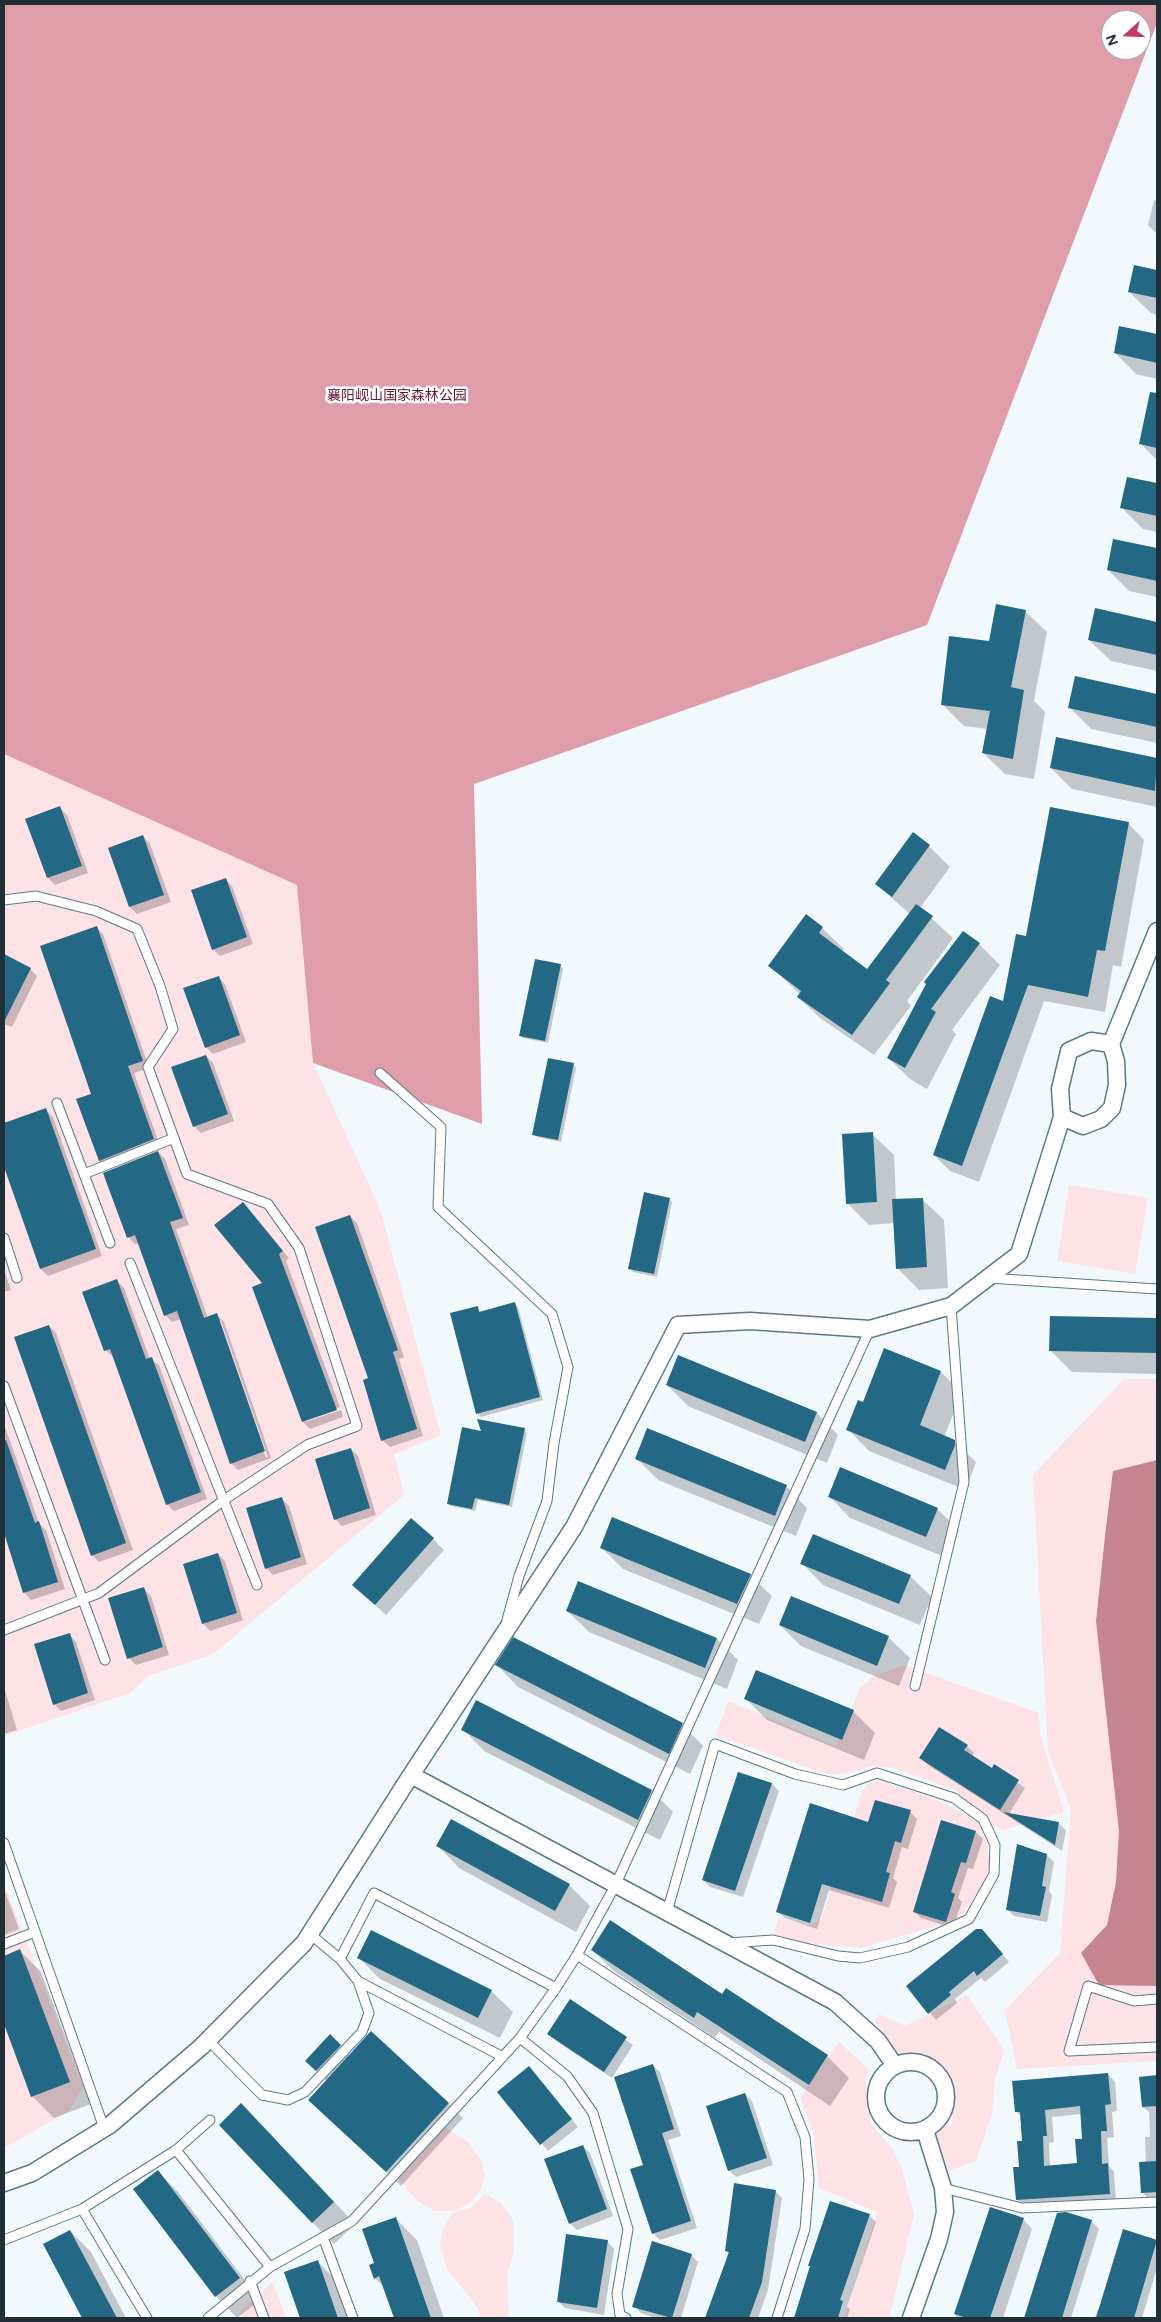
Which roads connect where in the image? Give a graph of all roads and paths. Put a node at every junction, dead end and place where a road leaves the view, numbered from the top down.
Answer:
1 (4, 900) edge
2 (1157, 931) edge
3 (1111, 1044) junction
4 (380, 1073) dead end
5 (57, 1103) dead end
6 (1062, 1117) junction
7 (174, 1138) junction
8 (84, 1174) junction
9 (4, 1238) edge
10 (110, 1244) dead end
11 (130, 1263) dead end
12 (17, 1278) dead end
13 (988, 1278) junction
14 (1157, 1290) edge
15 (951, 1306) junction
16 (870, 1329) junction
17 (4, 1386) edge
18 (224, 1500) junction
19 (257, 1585) dead end
20 (84, 1598) junction
21 (4, 1630) edge
22 (504, 1632) junction
23 (106, 1660) dead end
24 (915, 1686) dead end
25 (411, 1774) junction
26 (4, 1843) edge
27 (615, 1886) junction
28 (667, 1912) junction
29 (35, 1932) junction
30 (310, 1934) junction
31 (725, 1943) junction
32 (4, 1944) edge
33 (577, 1955) junction
34 (340, 1959) junction
35 (358, 1981) junction
36 (556, 1988) junction
37 (1157, 1999) edge
38 (520, 2038) junction
39 (208, 2040) junction
40 (1157, 2047) edge
41 (503, 2057) junction
42 (895, 2066) junction
43 (210, 2120) dead end
44 (104, 2128) junction
45 (925, 2130) junction
46 (176, 2150) junction
47 (4, 2183) edge
48 (943, 2188) junction
49 (1157, 2202) edge
50 (82, 2209) junction
51 (323, 2237) junction
52 (4, 2240) edge
53 (270, 2267) junction
54 (250, 2281) junction
55 (147, 2318) edge
56 (208, 2318) edge
57 (264, 2318) edge
58 (353, 2318) edge
59 (626, 2318) edge
60 (776, 2318) edge
61 (911, 2318) edge

1 - 7 lane
2 - 3 street
3 - 6 street
3 - 6 street
4 - 22 lane
5 - 8 lane
6 - 13 street
7 - 8 lane
7 - 18 lane
8 - 10 lane
9 - 12 lane
11 - 18 lane
13 - 14 lane
13 - 15 street
15 - 16 street
15 - 24 lane
16 - 22 street
16 - 27 lane
17 - 20 lane
18 - 19 lane
18 - 20 lane
20 - 21 lane
20 - 23 lane
22 - 25 street
25 - 27 street
25 - 30 street
26 - 29 lane
27 - 28 street
27 - 33 lane
28 - 31 street
28 - 31 lane
29 - 32 lane
29 - 44 lane
30 - 34 lane
30 - 39 street
31 - 42 street
33 - 36 lane
33 - 60 lane
34 - 35 lane
34 - 36 lane
35 - 39 lane
35 - 41 lane
36 - 38 lane
37 - 40 lane
38 - 41 lane
38 - 59 lane
39 - 44 street
41 - 51 lane
42 - 45 street
42 - 45 street
43 - 46 lane
44 - 47 street
45 - 48 street
46 - 50 lane
46 - 53 lane
48 - 49 lane
48 - 61 street
50 - 52 lane
50 - 55 lane
51 - 53 lane
51 - 58 lane
53 - 54 lane
54 - 56 lane
54 - 57 lane

